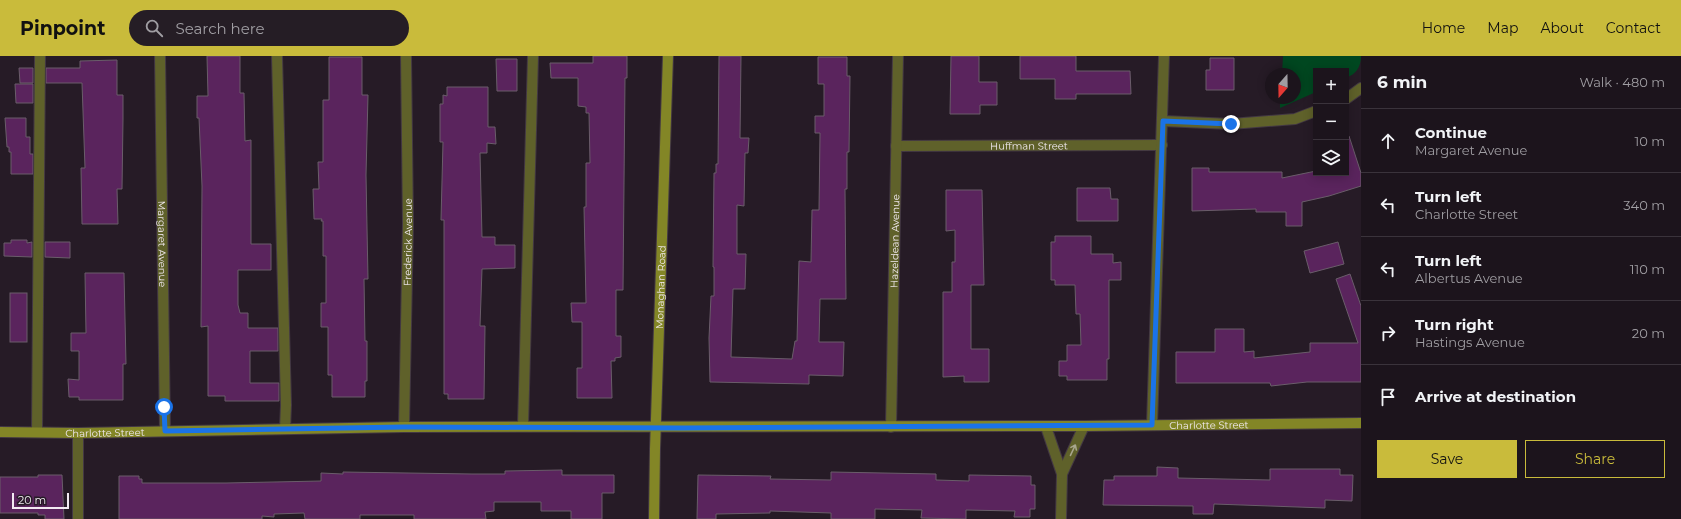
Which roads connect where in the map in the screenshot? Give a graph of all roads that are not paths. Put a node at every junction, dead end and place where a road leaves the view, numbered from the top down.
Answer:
1 (40, 56) edge
2 (160, 56) edge
3 (277, 56) edge
4 (406, 56) edge
5 (533, 56) edge
6 (668, 56) edge
7 (898, 56) edge
8 (1164, 56) edge
9 (1361, 88) edge
10 (1349, 97) edge
11 (1313, 112) edge
12 (1163, 121) junction
13 (1162, 145) junction
14 (896, 146) junction
15 (1361, 423) edge
16 (1152, 425) junction
17 (523, 426) junction
18 (1046, 426) junction
19 (1084, 426) junction
20 (404, 427) junction
21 (656, 427) junction
22 (891, 427) junction
23 (285, 429) junction
24 (165, 431) junction
25 (0, 432) edge
26 (37, 432) junction
27 (78, 433) junction
28 (1062, 474) junction
29 (78, 519) edge
30 (654, 519) edge
31 (1061, 519) edge

1 - 26 street
2 - 24 street, Margaret Avenue
3 - 23 street
4 - 20 street, Frederick Avenue
5 - 17 street
6 - 21 main road, Monaghan Road
7 - 14 street, Hazeldean Avenue
8 - 12 street
9 - 10 street
11 - 12 street
12 - 13 street
13 - 14 street, Huffman Street
13 - 16 street
14 - 22 street, Hazeldean Avenue
15 - 16 main road, Charlotte Street
16 - 19 main road, Charlotte Street
17 - 20 main road, Charlotte Street
17 - 21 main road, Charlotte Street
18 - 19 main road, Charlotte Street
18 - 22 main road, Charlotte Street
18 - 28 street
28 -> 19 street
20 - 23 main road, Charlotte Street
21 - 22 main road, Charlotte Street
21 - 30 main road, Monaghan Road
23 - 24 main road, Charlotte Street
24 - 27 main road, Charlotte Street
25 - 26 main road, Charlotte Street
26 - 27 main road, Charlotte Street
27 - 29 street
28 - 31 street

